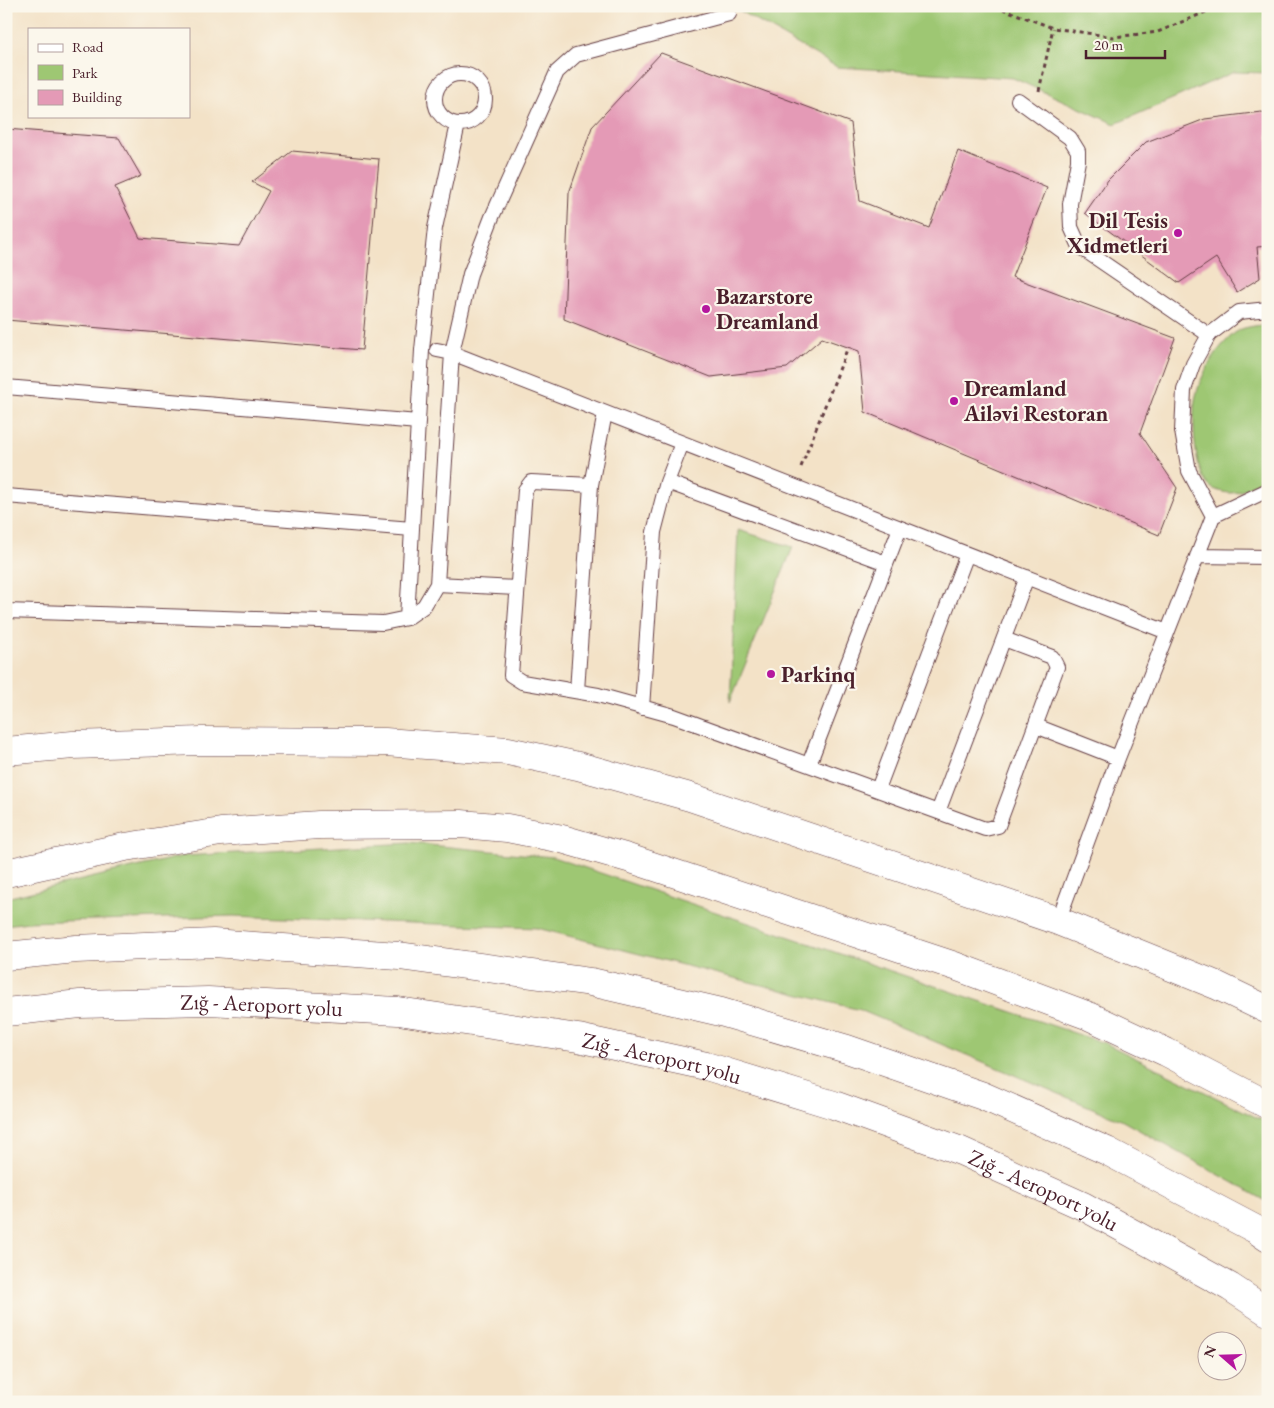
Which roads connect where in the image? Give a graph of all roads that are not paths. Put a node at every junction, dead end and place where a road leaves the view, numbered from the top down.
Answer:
1 (728, 14) dead end
2 (1018, 100) dead end
3 (458, 124) dead end
4 (1267, 309) edge
5 (1209, 335) junction
6 (437, 350) dead end
7 (452, 353) junction
8 (6, 387) edge
9 (605, 413) junction
10 (418, 422) junction
11 (682, 443) junction
12 (667, 482) junction
13 (592, 485) junction
14 (1268, 490) edge
15 (6, 496) edge
16 (1213, 516) junction
17 (900, 528) junction
18 (412, 529) junction
19 (967, 554) junction
20 (1197, 556) junction
21 (1268, 557) edge
22 (886, 563) junction
23 (1027, 578) junction
24 (437, 584) junction
25 (517, 588) junction
26 (6, 611) edge
27 (407, 618) junction
28 (1167, 632) junction
29 (1004, 639) junction
30 (576, 692) junction
31 (642, 708) junction
32 (1036, 726) junction
33 (6, 751) edge
34 (1118, 758) junction
35 (809, 764) junction
36 (878, 789) junction
37 (938, 812) junction
38 (6, 873) edge
39 (1058, 921) junction
40 (6, 956) edge
41 (1268, 1010) edge
42 (6, 1012) edge
43 (1268, 1105) edge
44 (1268, 1238) edge
45 (1268, 1312) edge

1 - 7 lane
2 - 5 lane
3 - 10 lane
4 - 5 lane
5 - 16 lane
6 - 7 lane
7 - 9 lane
7 - 24 lane
8 - 10 lane
9 - 11 lane
9 - 13 lane
10 - 18 lane
11 - 12 lane
11 - 17 lane
12 - 22 lane
12 - 31 lane
13 - 25 lane
13 - 30 lane
14 - 16 lane
15 - 18 lane
16 - 20 lane
17 - 19 lane
17 - 22 lane
18 - 27 lane
19 - 23 lane
19 - 36 lane
20 - 21 lane
20 - 28 lane
22 - 35 lane
23 - 28 lane
23 - 29 lane
24 - 25 lane
24 - 27 lane
25 - 30 lane
26 - 27 lane
28 - 34 lane
29 - 32 lane
29 - 37 lane
30 - 31 lane
31 - 35 lane
32 - 34 lane
32 - 37 lane
33 - 39 main road
34 - 39 lane
35 - 36 lane
36 - 37 lane
38 - 43 main road
39 - 41 main road
40 - 44 main road
42 - 45 main road, Zığ - Aeroport yolu

